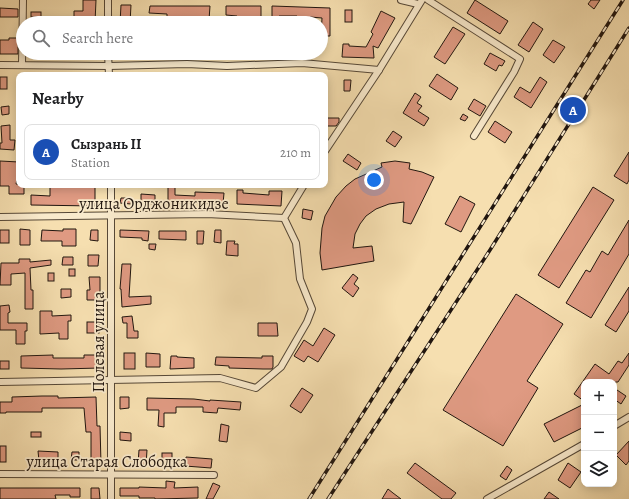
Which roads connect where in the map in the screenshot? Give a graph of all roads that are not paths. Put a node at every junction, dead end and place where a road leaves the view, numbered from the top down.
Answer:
1 (23, 0) edge
2 (108, 0) edge
3 (401, 0) edge
4 (428, 0) edge
5 (420, 2) edge
6 (23, 16) edge
7 (108, 16) edge
8 (22, 60) edge
9 (109, 60) edge
10 (0, 65) edge
11 (22, 65) junction
12 (109, 66) junction
13 (379, 70) junction
14 (109, 72) edge
15 (474, 136) dead end
16 (328, 145) edge
17 (111, 188) edge
18 (302, 188) edge
19 (111, 216) junction
20 (0, 217) edge
21 (284, 218) junction
22 (111, 380) junction
23 (0, 382) edge
24 (629, 417) edge
25 (617, 424) edge
26 (581, 446) edge
27 (0, 474) edge
28 (111, 474) junction
29 (214, 475) dead end
30 (111, 499) edge
31 (487, 499) edge

1 - 6 street
2 - 7 street
3 - 5 street
4 - 15 street
5 - 13 street
8 - 11 street
9 - 12 street
10 - 11 street
11 - 12 street
12 - 13 street
12 - 14 street
13 - 16 street
17 - 19 street, Полевая улица
18 - 21 street
19 - 20 street, улица Орджоникидзе
19 - 21 street, улица Орджоникидзе
19 - 22 street, Полевая улица
21 - 22 street
22 - 23 street
22 - 28 street, Полевая улица
24 - 25 street
26 - 31 street
27 - 28 street, улица Старая Слободка
28 - 29 street, улица Старая Слободка
28 - 30 street, Полевая улица

